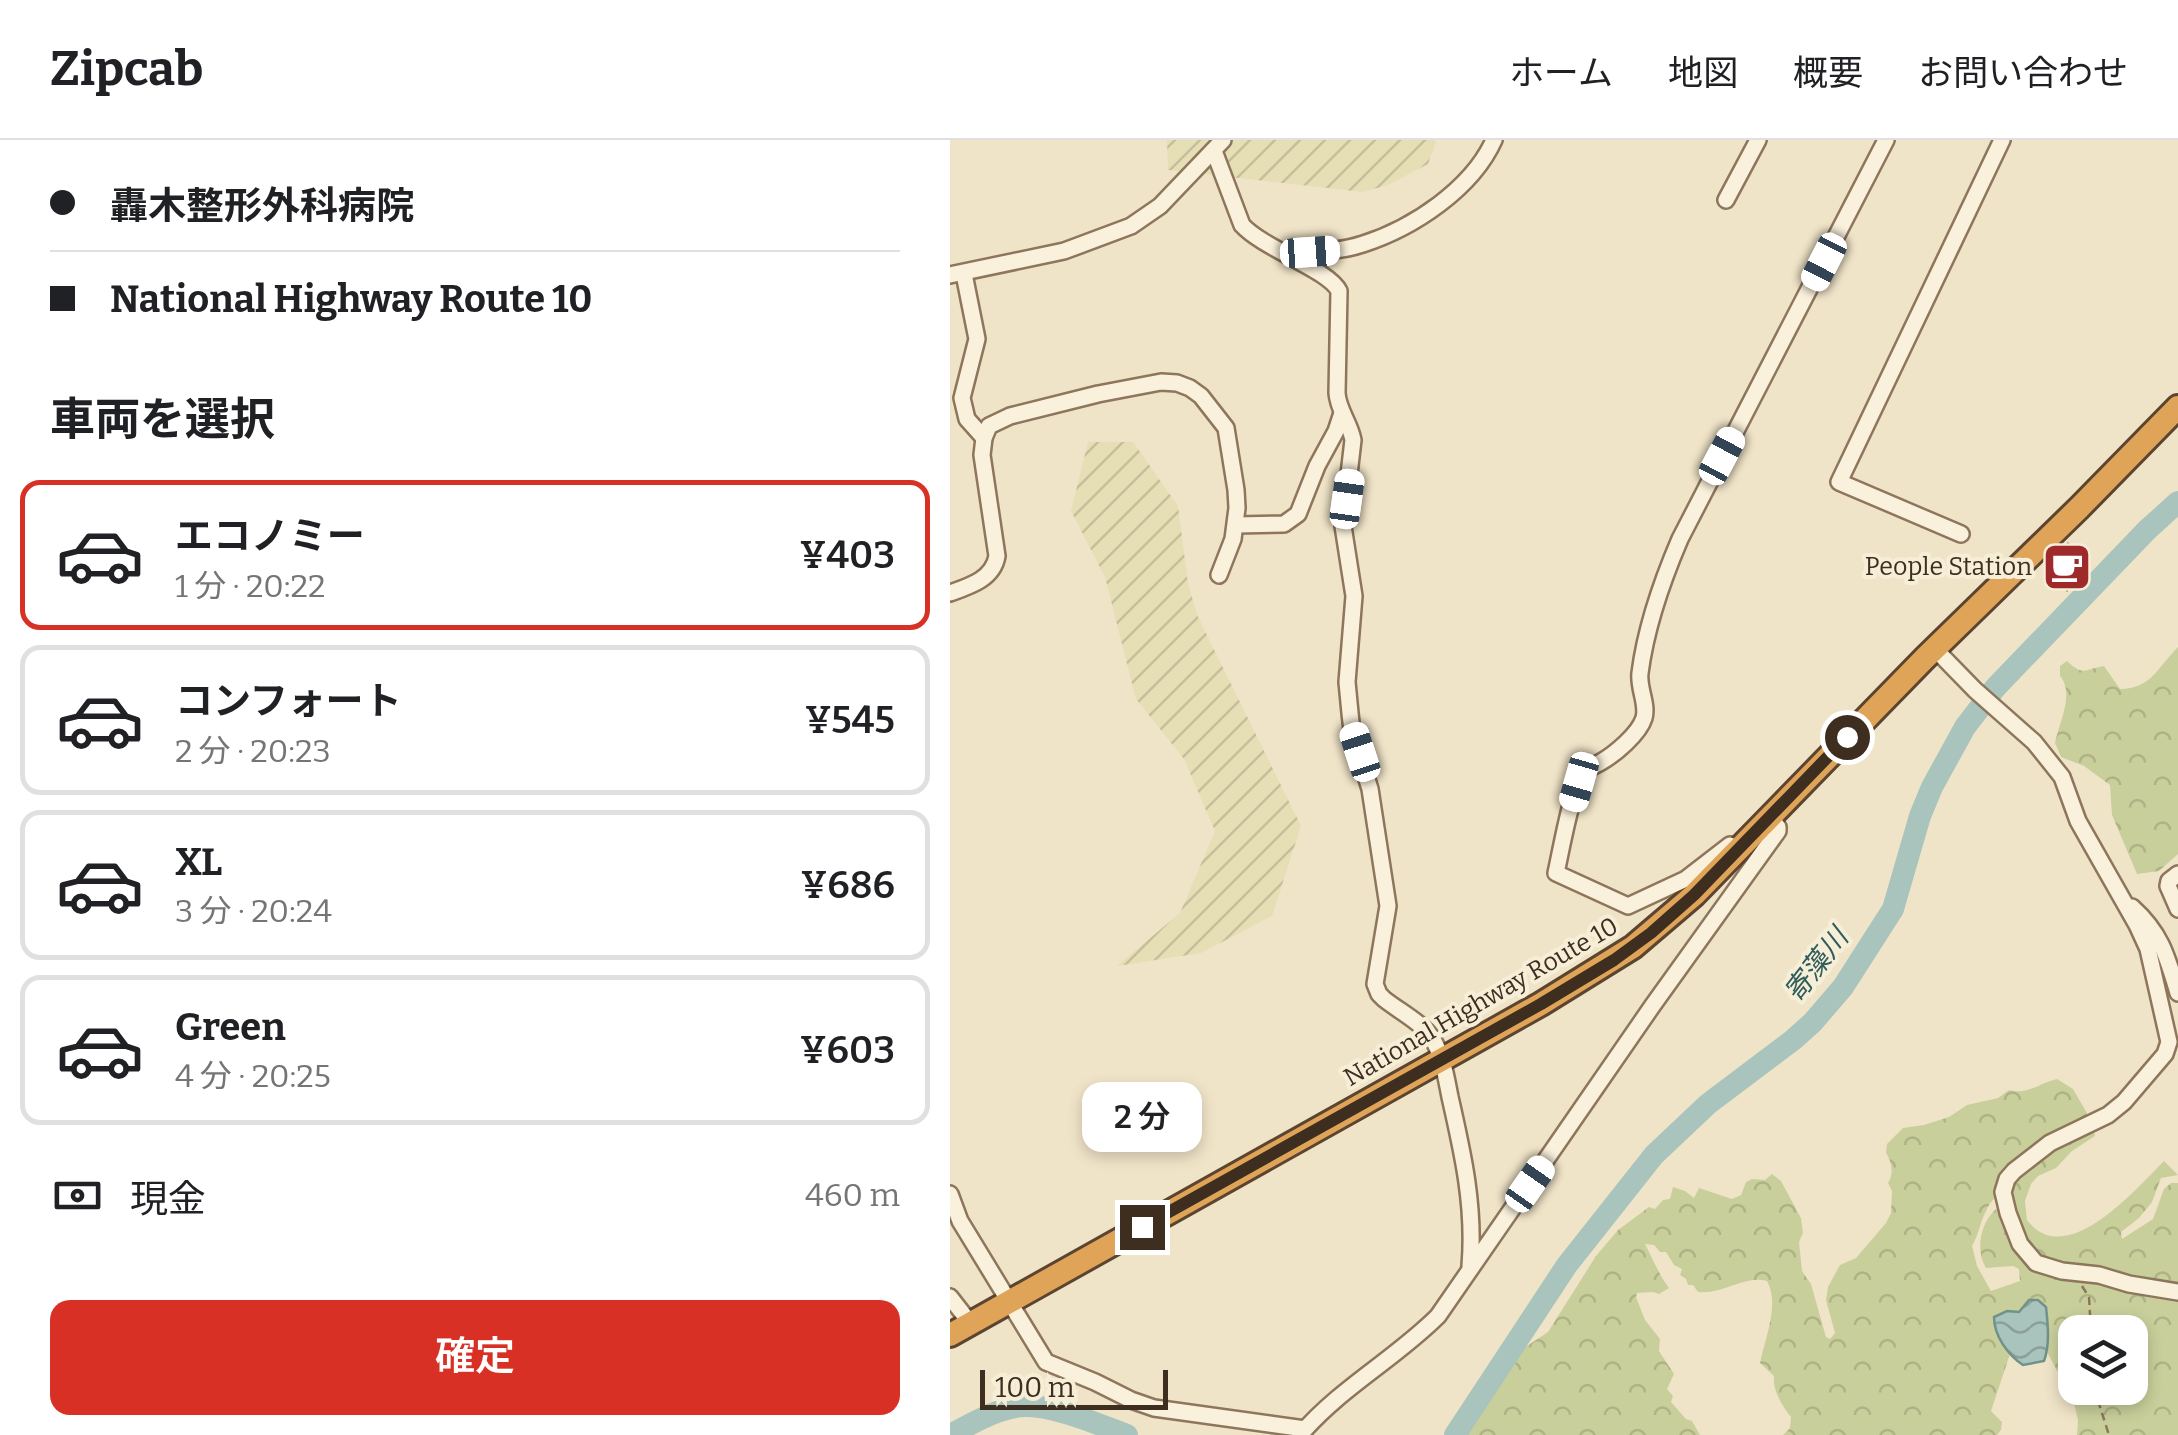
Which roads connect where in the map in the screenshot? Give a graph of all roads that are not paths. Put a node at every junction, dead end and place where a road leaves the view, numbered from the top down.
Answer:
1 (1494, 140) edge
2 (1758, 140) edge
3 (1886, 140) edge
4 (2002, 140) edge
5 (1218, 146) edge
6 (1726, 200) dead end
7 (1282, 254) junction
8 (957, 275) edge
9 (2178, 406) edge
10 (1342, 413) junction
11 (984, 438) junction
12 (1236, 525) junction
13 (1961, 534) dead end
14 (1218, 575) dead end
15 (950, 593) edge
16 (1934, 648) junction
17 (1770, 817) junction
18 (2178, 874) edge
19 (2120, 898) junction
20 (2178, 909) edge
21 (2178, 993) edge
22 (1442, 1058) junction
23 (950, 1194) edge
24 (1470, 1270) junction
25 (2178, 1292) edge
26 (950, 1297) edge
27 (1008, 1302) junction
28 (960, 1329) edge
29 (1302, 1432) edge

1 - 7 street
2 - 6 street
3 - 17 street
4 - 13 street
5 - 7 street
5 - 8 street
7 - 10 street
8 - 11 street
9 - 16 highway, National Highway Route 10
10 - 12 street
10 - 22 street
11 - 12 street
11 - 15 street
12 - 14 street
16 - 17 highway, National Highway Route 10
16 - 19 street
17 - 22 highway, National Highway Route 10
17 - 24 street
18 - 20 street
19 - 21 street
19 - 25 street
22 - 24 street
22 - 27 highway, National Highway Route 10
23 - 27 street
24 - 29 street
26 - 28 street
27 - 28 highway, National Highway Route 10
27 - 29 street

